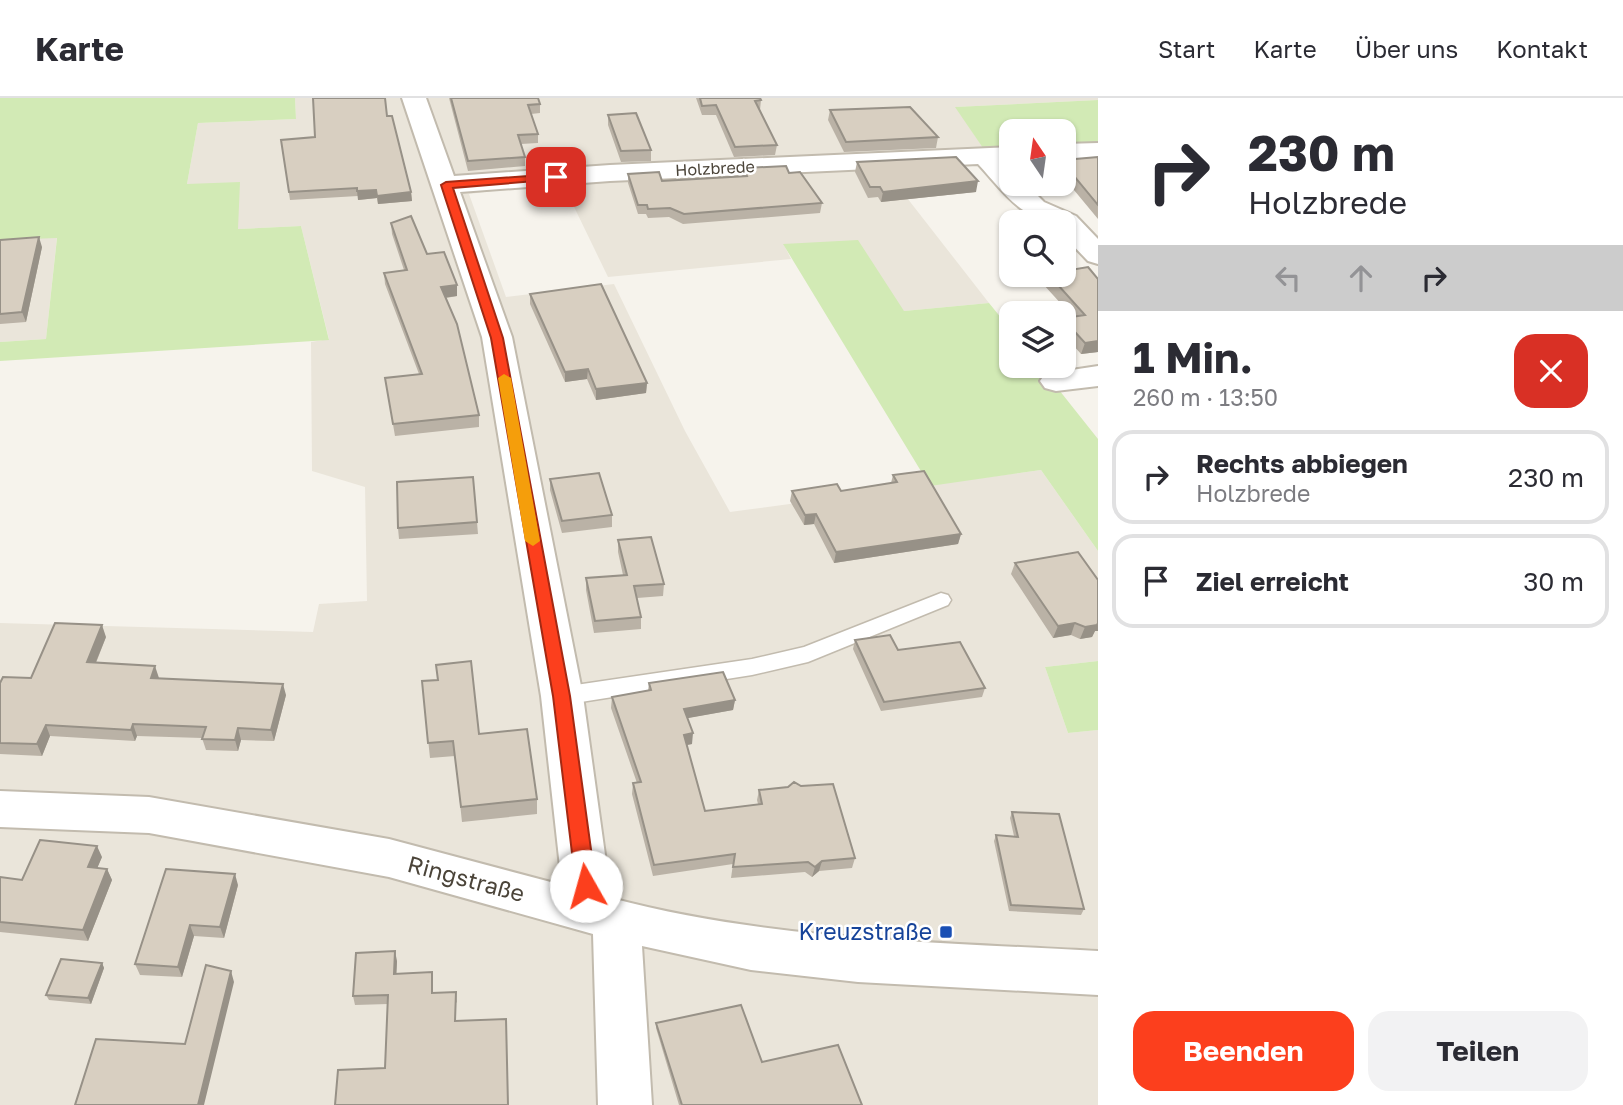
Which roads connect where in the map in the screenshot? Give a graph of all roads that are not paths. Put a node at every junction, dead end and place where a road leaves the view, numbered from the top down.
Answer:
1 (414, 98) edge
2 (1098, 150) edge
3 (1076, 151) edge
4 (999, 155) edge
5 (984, 156) junction
6 (446, 185) junction
7 (1098, 255) edge
8 (1098, 376) edge
9 (1056, 381) dead end
10 (941, 600) dead end
11 (562, 696) junction
12 (0, 809) edge
13 (603, 917) junction
14 (1098, 973) edge
15 (625, 1105) edge

1 - 6 street
2 - 3 street
4 - 5 street, Holzbrede
5 - 6 street, Holzbrede
5 - 7 street
6 - 11 street
8 - 9 street
10 - 11 lane
11 - 13 street
12 - 13 street, Ringstraße
13 - 14 street, Ringstraße
13 - 15 street

